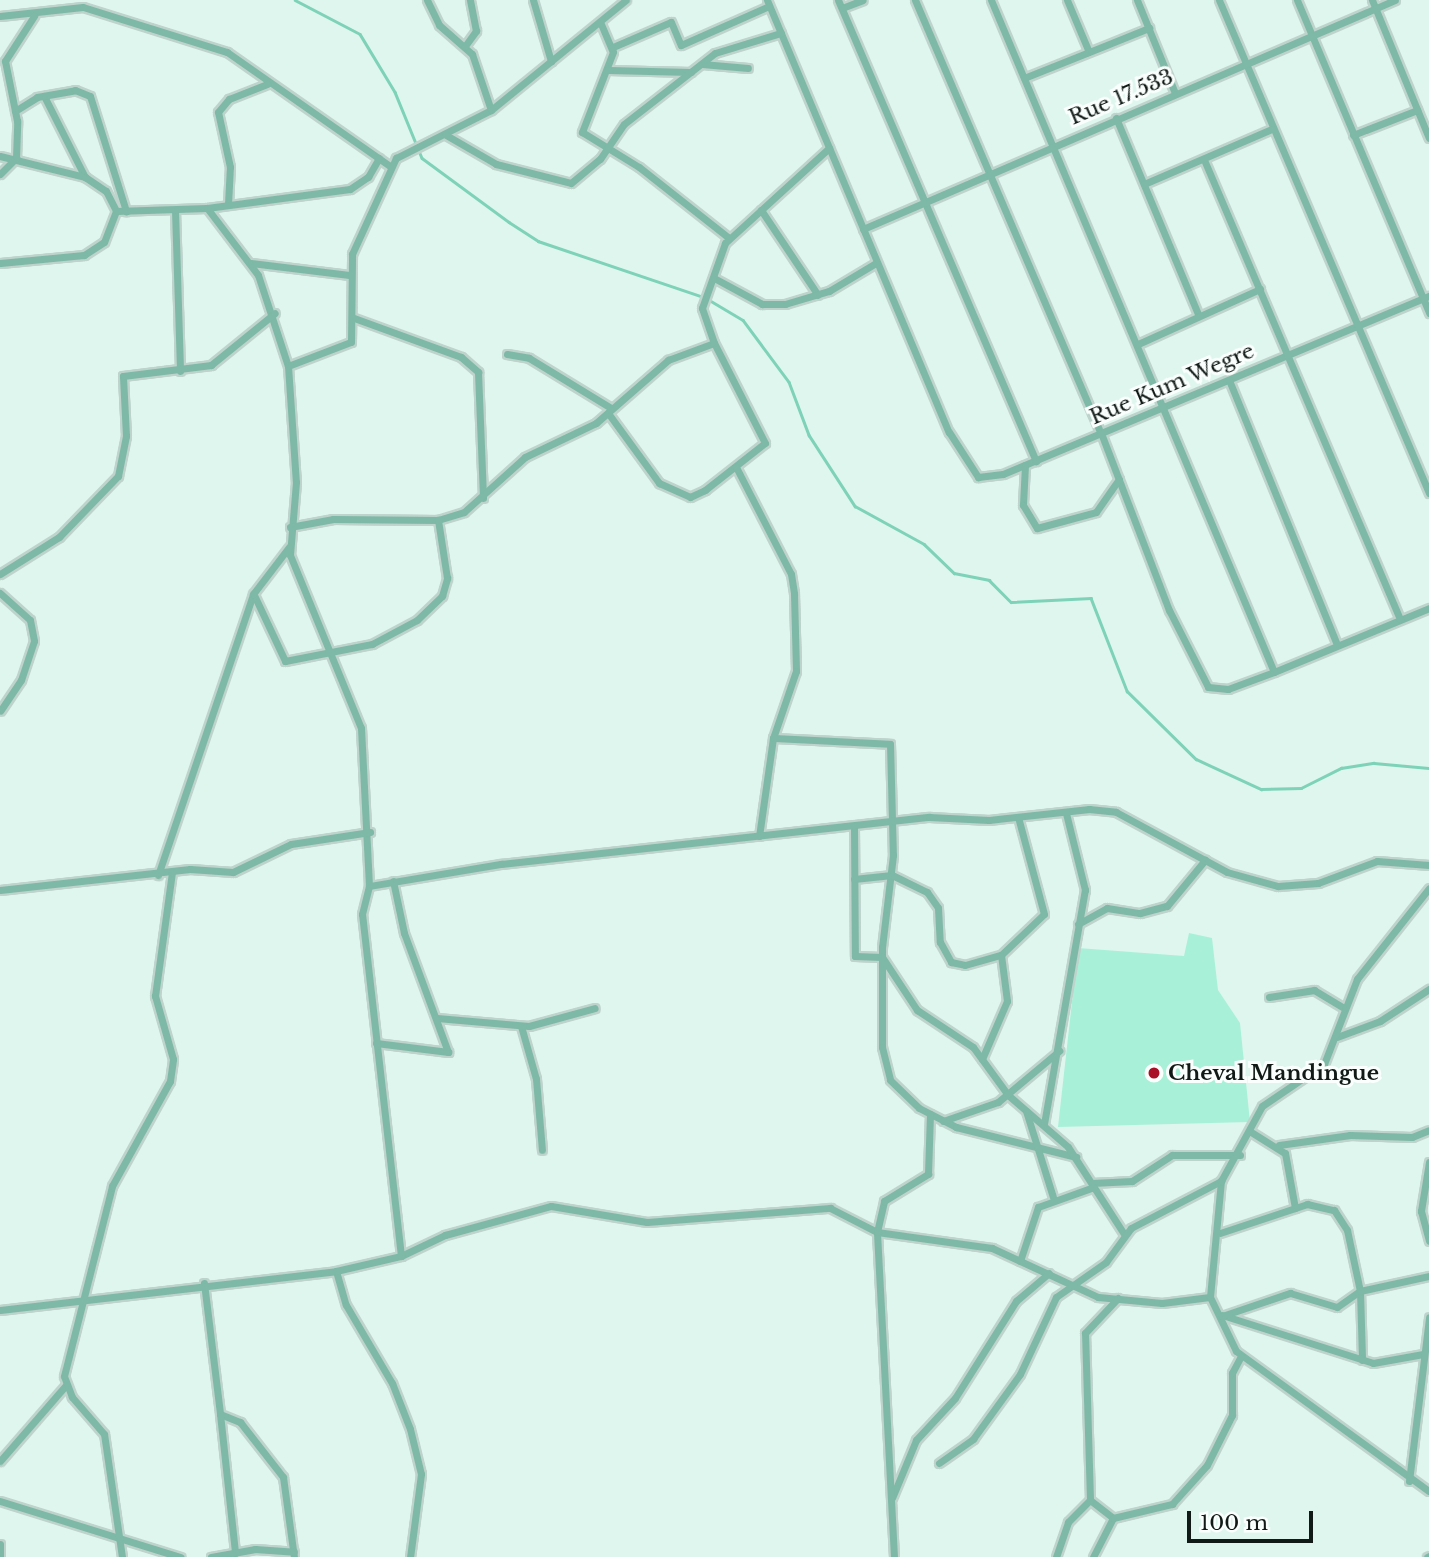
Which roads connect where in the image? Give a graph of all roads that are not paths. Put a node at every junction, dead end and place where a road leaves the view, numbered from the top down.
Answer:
1 (427, 0) edge
2 (470, 0) edge
3 (533, 0) edge
4 (626, 0) edge
5 (863, 0) edge
6 (915, 0) edge
7 (991, 0) edge
8 (1067, 0) edge
9 (1137, 0) edge
10 (1219, 0) edge
11 (1297, 0) edge
12 (1372, 0) edge
13 (1395, 0) edge
14 (768, 3) edge
15 (840, 4) edge
16 (1376, 8) junction
17 (0, 16) edge
18 (34, 16) junction
19 (601, 24) junction
20 (1149, 29) junction
21 (781, 33) junction
22 (1312, 35) junction
23 (464, 46) junction
24 (613, 47) junction
25 (1089, 52) junction
26 (551, 61) junction
27 (702, 64) junction
28 (1246, 64) junction
29 (748, 68) dead end
30 (608, 70) junction
31 (691, 72) junction
32 (1024, 78) junction
33 (267, 84) junction
34 (1175, 93) junction
35 (44, 96) junction
36 (491, 110) junction
37 (1417, 110) junction
38 (15, 111) junction
39 (1116, 118) junction
40 (1272, 129) junction
41 (446, 135) junction
42 (1353, 135) junction
43 (1429, 138) edge
44 (1052, 146) junction
45 (829, 148) junction
46 (607, 150) junction
47 (0, 156) edge
48 (16, 158) junction
49 (379, 158) junction
50 (1205, 162) junction
51 (390, 166) junction
52 (987, 173) junction
53 (0, 174) edge
54 (85, 177) junction
55 (1144, 184) junction
56 (924, 200) junction
57 (228, 204) junction
58 (207, 208) junction
59 (175, 210) junction
60 (761, 210) junction
61 (116, 211) junction
62 (126, 211) junction
63 (863, 229) junction
64 (729, 238) junction
65 (0, 263) edge
66 (251, 263) junction
67 (876, 263) junction
68 (349, 275) junction
69 (714, 278) junction
70 (1260, 289) junction
71 (818, 295) junction
72 (1426, 297) edge
73 (275, 313) junction
74 (1429, 313) edge
75 (1198, 314) junction
76 (354, 318) junction
77 (1358, 325) junction
78 (714, 343) junction
79 (1138, 344) junction
80 (1286, 353) junction
81 (507, 355) dead end
82 (288, 366) junction
83 (180, 371) junction
84 (1229, 380) junction
85 (1163, 408) junction
86 (610, 410) junction
87 (1101, 433) junction
88 (1036, 461) junction
89 (1025, 465) junction
90 (736, 467) junction
91 (1119, 479) junction
92 (1429, 493) edge
93 (483, 498) junction
94 (438, 520) junction
95 (290, 527) junction
96 (289, 547) junction
97 (0, 574) edge
98 (0, 593) edge
99 (253, 594) junction
100 (1429, 608) edge
101 (1400, 619) junction
102 (1337, 644) junction
103 (329, 656) junction
104 (1274, 672) junction
105 (0, 711) edge
106 (773, 738) junction
107 (1066, 813) junction
108 (1018, 817) junction
109 (891, 822) junction
110 (853, 827) junction
111 (370, 832) junction
112 (760, 836) junction
113 (1205, 860) junction
114 (1429, 865) edge
115 (172, 872) junction
116 (158, 875) junction
117 (892, 875) junction
118 (854, 879) junction
119 (393, 881) junction
120 (369, 886) junction
121 (1429, 888) edge
122 (0, 890) edge
123 (1078, 924) junction
124 (1001, 955) junction
125 (882, 957) junction
126 (1429, 989) edge
127 (1269, 997) dead end
128 (1342, 1007) junction
129 (595, 1008) dead end
130 (437, 1018) junction
131 (521, 1026) junction
132 (1336, 1037) junction
133 (376, 1043) junction
134 (1059, 1051) junction
135 (982, 1059) junction
136 (1008, 1095) junction
137 (1026, 1110) junction
138 (930, 1114) junction
139 (942, 1121) junction
140 (1044, 1124) junction
141 (1429, 1130) edge
142 (1251, 1132) junction
143 (1279, 1145) junction
144 (1038, 1149) junction
145 (542, 1150) dead end
146 (1240, 1155) junction
147 (1076, 1157) junction
148 (1429, 1163) edge
149 (1222, 1181) junction
150 (1093, 1185) junction
151 (1053, 1197) junction
152 (1295, 1208) junction
153 (877, 1233) junction
154 (1220, 1233) junction
155 (1124, 1234) junction
156 (1429, 1241) edge
157 (401, 1256) junction
158 (1020, 1261) junction
159 (336, 1271) junction
160 (1049, 1273) junction
161 (1429, 1276) edge
162 (204, 1283) junction
163 (1072, 1284) junction
164 (1360, 1292) junction
165 (1210, 1297) junction
166 (1118, 1298) junction
167 (84, 1305) junction
168 (0, 1310) edge
169 (1218, 1314) junction
170 (1429, 1317) edge
171 (1423, 1354) junction
172 (1241, 1356) junction
173 (1362, 1360) junction
174 (1427, 1383) edge
175 (66, 1385) junction
176 (220, 1414) junction
177 (0, 1461) edge
178 (939, 1463) dead end
179 (1409, 1481) junction
180 (1429, 1491) edge
181 (1090, 1500) junction
182 (0, 1501) edge
183 (891, 1501) junction
184 (1113, 1518) junction
185 (119, 1535) junction
186 (0, 1544) edge
187 (235, 1553) junction
188 (294, 1555) edge
189 (1, 1557) edge
190 (122, 1557) edge
191 (180, 1557) edge
192 (211, 1557) edge
193 (410, 1557) edge
194 (894, 1557) edge
195 (1056, 1557) edge
196 (1093, 1557) edge

1 - 23 street
2 - 23 street
3 - 26 street
4 - 19 street
5 - 15 street
6 - 52 street
7 - 32 street
8 - 25 street
9 - 20 street
10 - 28 street
11 - 22 street
12 - 16 street
13 - 16 street, Rue 17.533
14 - 21 street
14 - 24 street
15 - 56 street
16 - 22 street, Rue 17.533
16 - 37 street
17 - 18 street
18 - 33 street
18 - 38 street
19 - 24 street
19 - 26 street
20 - 25 street
20 - 34 street
21 - 27 street
21 - 45 street
22 - 28 street, Rue 17.533
22 - 42 street
23 - 36 street
24 - 30 street
25 - 32 street
26 - 36 street
27 - 29 street
27 - 31 street
28 - 34 street, Rue 17.533
28 - 40 street
30 - 31 street
30 - 46 street
31 - 46 street
32 - 44 street
33 - 49 street
33 - 57 street
34 - 39 street, Rue 17.533
35 - 38 street
35 - 54 street
35 - 62 street
36 - 41 street
37 - 42 street
37 - 43 street
38 - 48 street
39 - 44 street, Rue 17.533
39 - 55 street
40 - 50 street
40 - 77 street
41 - 46 street
41 - 51 street
42 - 72 street
44 - 52 street, Rue 17.533
44 - 79 street
45 - 60 street
45 - 63 street
46 - 64 street
47 - 48 street
48 - 53 street
48 - 54 street
49 - 51 street
49 - 57 street
50 - 55 street
50 - 70 street
51 - 68 street
52 - 56 street, Rue 17.533
52 - 87 street
54 - 61 street
55 - 75 street
56 - 63 street, Rue 17.533
56 - 88 street
57 - 58 street
58 - 59 street
58 - 66 street
59 - 62 street
59 - 83 street
60 - 64 street
60 - 71 street
61 - 62 street
61 - 65 street
63 - 67 street
64 - 69 street
66 - 68 street
66 - 73 street
67 - 71 street
67 - 89 street, Rue Kum Wegre
68 - 76 street
69 - 71 street
69 - 78 street
70 - 75 street
70 - 80 street
72 - 74 street
72 - 77 street, Rue Kum Wegre
73 - 82 street
73 - 83 street
75 - 79 street
76 - 82 street
76 - 93 street
77 - 80 street, Rue Kum Wegre
77 - 92 street
78 - 86 street
78 - 90 street
79 - 85 street
80 - 84 street, Rue Kum Wegre
80 - 101 street
81 - 86 street
82 - 95 street
83 - 97 street
84 - 85 street, Rue Kum Wegre
84 - 102 street
85 - 87 street, Rue Kum Wegre
85 - 104 street
86 - 90 street
86 - 93 street
87 - 88 street, Rue Kum Wegre
87 - 91 street
88 - 89 street, Rue Kum Wegre
89 - 91 street
90 - 106 street
91 - 104 street
93 - 94 street
94 - 95 street
94 - 103 street
95 - 96 street
96 - 99 street
96 - 103 street
98 - 105 street
99 - 103 street
99 - 116 street
100 - 101 street
101 - 102 street
102 - 104 street
103 - 111 street
106 - 109 street
106 - 112 street
107 - 108 street
107 - 113 street
107 - 123 street
108 - 109 street
108 - 124 street
109 - 110 street
109 - 117 street
110 - 112 street
110 - 118 street
111 - 115 street
111 - 120 street
112 - 119 street
113 - 114 street
113 - 123 street
115 - 116 street
115 - 167 street
116 - 122 street
117 - 118 street
117 - 124 street
117 - 125 street
118 - 125 street
119 - 120 street
119 - 130 street
120 - 133 street
121 - 128 street
123 - 134 street
124 - 135 street
125 - 135 street
125 - 138 street
126 - 132 street
127 - 128 street
128 - 132 street
129 - 131 street
130 - 131 street
130 - 133 street
131 - 145 street
132 - 142 street
133 - 157 street
134 - 136 street
134 - 140 street
135 - 136 street
136 - 137 street
136 - 139 street
137 - 140 street
137 - 144 street
138 - 139 street
138 - 153 street
139 - 144 street
140 - 147 street
141 - 143 street
142 - 143 street
142 - 146 street
143 - 152 street
144 - 147 street
144 - 151 street
146 - 149 street
146 - 150 street
147 - 150 street
148 - 156 street
149 - 154 street
149 - 155 street
150 - 151 street
150 - 155 street
151 - 158 street
152 - 154 street
152 - 164 street
153 - 157 street
153 - 158 street
153 - 183 street
154 - 165 street
155 - 163 street
157 - 159 street
158 - 160 street
159 - 162 street
159 - 193 street
160 - 163 street
160 - 183 street
161 - 164 street
162 - 167 street
162 - 176 street
163 - 166 street
163 - 178 street
164 - 169 street
164 - 173 street
165 - 166 street
165 - 169 street
166 - 181 street
167 - 168 street
167 - 175 street
169 - 172 street
169 - 173 street
170 - 171 street
171 - 173 street
171 - 174 street
172 - 179 street
172 - 184 street
174 - 179 street
175 - 177 street
175 - 185 street
176 - 187 street
176 - 188 street
179 - 180 street
181 - 184 street
181 - 195 street
182 - 185 street
183 - 194 street
184 - 196 street
185 - 190 street
185 - 191 street
186 - 189 street
187 - 188 street
187 - 192 street

